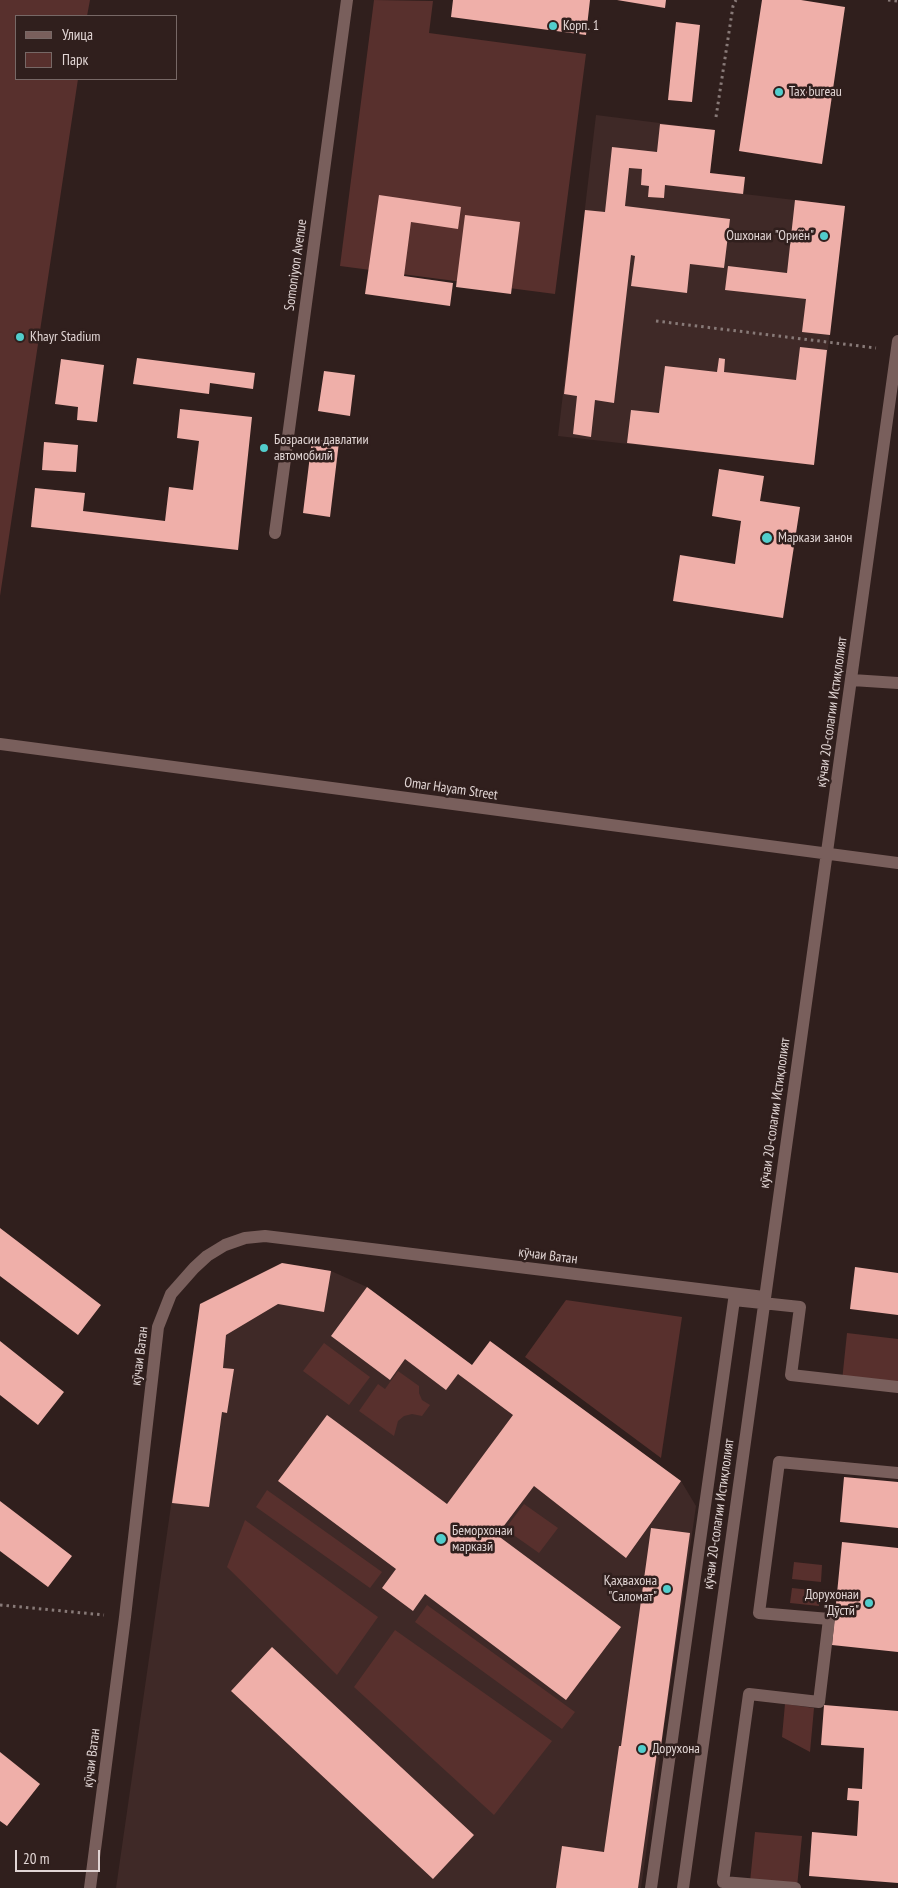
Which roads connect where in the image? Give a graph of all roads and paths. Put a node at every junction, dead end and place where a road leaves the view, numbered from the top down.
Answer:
1 (347, 0) edge
2 (736, 0) edge
3 (888, 0) edge
4 (898, 1) edge
5 (716, 116) dead end
6 (656, 321) dead end
7 (897, 346) edge
8 (893, 406) edge
9 (275, 533) dead end
10 (852, 680) junction
11 (898, 683) edge
12 (0, 744) edge
13 (827, 854) junction
14 (898, 863) edge
15 (764, 1300) junction
16 (898, 1387) edge
17 (898, 1473) edge
18 (0, 1604) edge
19 (125, 1617) junction
20 (90, 1888) edge
21 (651, 1888) edge
22 (683, 1888) edge
23 (796, 1888) edge

1 - 9 street, Somoniyon Avenue
2 - 5 path
3 - 4 path
6 - 7 path
7 - 8 street, кӯчаи 20-солагии Истиқлолият
8 - 10 street, кӯчаи 20-солагии Истиқлолият
10 - 11 street
10 - 13 street, кӯчаи 20-солагии Истиқлолият
12 - 13 street, Omar Hayam Street
13 - 14 street, Omar Hayam Street
13 - 15 street, кӯчаи 20-солагии Истиқлолият
15 - 16 street
15 - 19 street, кӯчаи Ватан
15 - 21 street
15 - 22 street, кӯчаи 20-солагии Истиқлолият
17 - 23 street
18 - 19 path
19 - 20 street, кӯчаи Ватан

